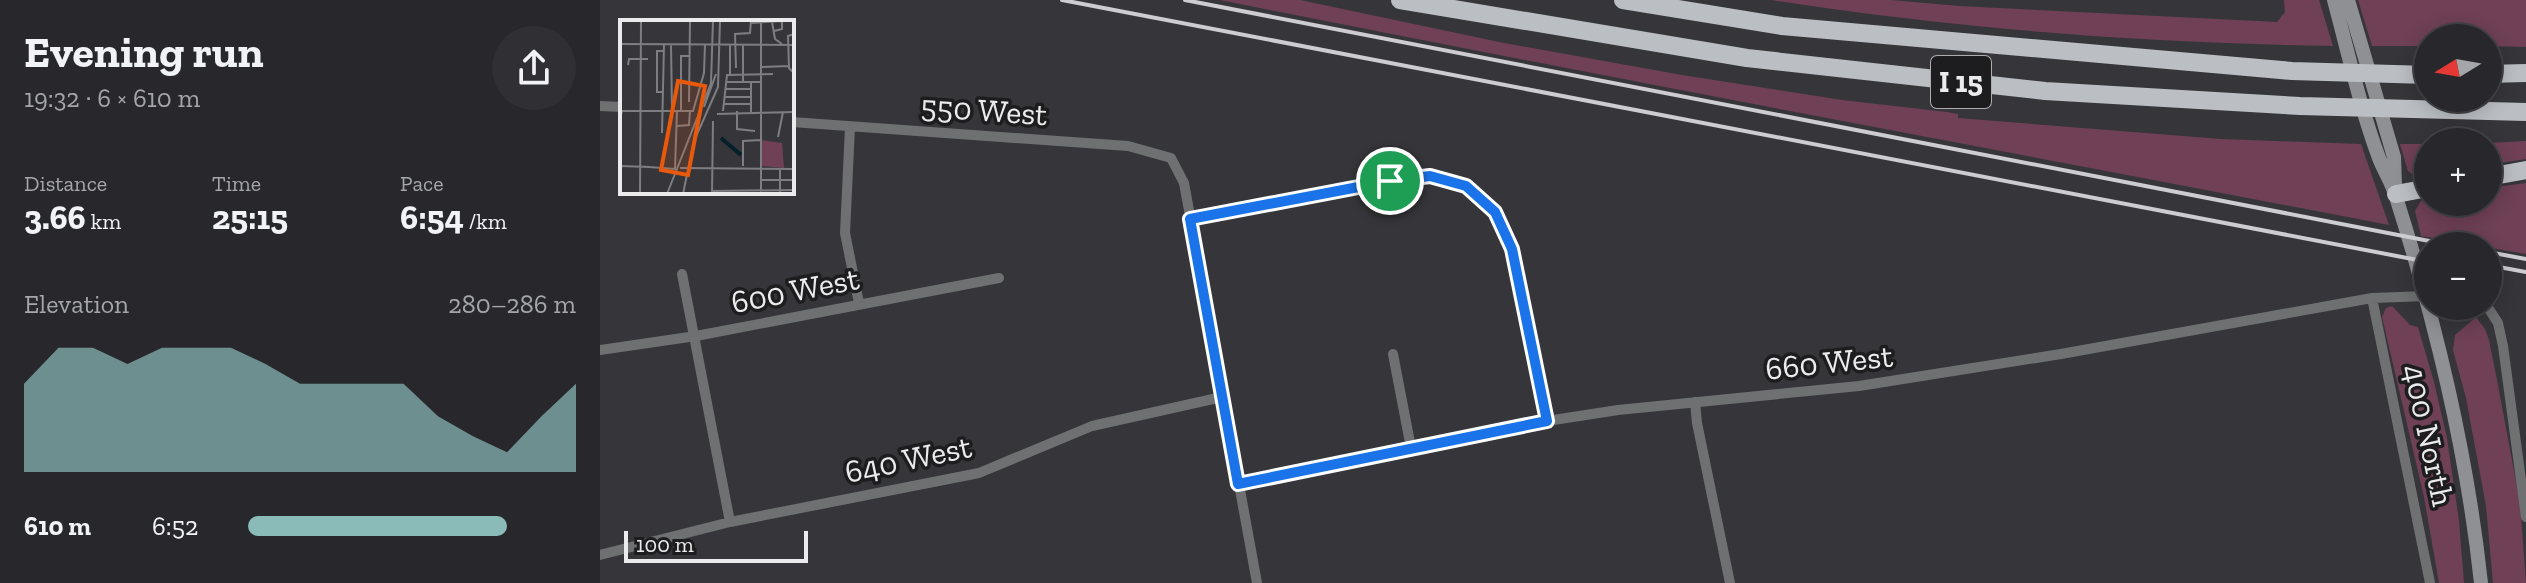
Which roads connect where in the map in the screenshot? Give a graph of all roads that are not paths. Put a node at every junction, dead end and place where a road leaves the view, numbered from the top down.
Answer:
1 (1400, 0) edge
2 (1623, 0) edge
3 (2334, 0) edge
4 (2348, 0) edge
5 (2346, 19) junction
6 (2526, 73) edge
7 (2502, 74) edge
8 (2414, 75) edge
9 (600, 106) edge
10 (620, 107) edge
11 (2526, 112) edge
12 (794, 122) edge
13 (850, 127) junction
14 (2526, 170) edge
15 (2502, 174) edge
16 (2414, 191) edge
17 (2396, 194) junction
18 (1190, 219) junction
19 (682, 274) dead end
20 (999, 278) dead end
21 (2414, 296) edge
22 (2372, 298) junction
23 (859, 303) junction
24 (2496, 320) edge
25 (696, 336) junction
26 (600, 350) edge
27 (1393, 354) dead end
28 (1222, 397) junction
29 (1695, 402) junction
30 (1547, 421) junction
31 (1411, 448) junction
32 (1238, 484) junction
33 (2526, 517) edge
34 (730, 522) junction
35 (600, 555) edge
36 (1257, 583) edge
37 (1730, 583) edge
38 (2430, 583) edge
39 (2481, 583) edge

1 - 11 highway, I 15
2 - 8 highway, I 15
3 - 5 street
4 - 5 street
5 - 17 street
6 - 7 highway
9 - 10 street
12 - 13 street, 550 West
13 - 18 street, 550 West
13 - 23 street
14 - 15 highway
16 - 17 highway
17 - 39 street
18 - 28 street
18 - 30 street
19 - 25 street
20 - 23 street, 600 West
21 - 22 street, 660 West
22 - 29 street, 660 West
22 - 38 street, 400 North
23 - 25 street, 600 West
24 - 33 street
25 - 26 street, 600 West
25 - 34 street
27 - 31 street
28 - 32 street
28 - 34 street, 640 West
29 - 30 street, 660 West
29 - 37 street
30 - 31 street, 660 West
31 - 32 street, 660 West
32 - 36 street
34 - 35 street, 640 West

